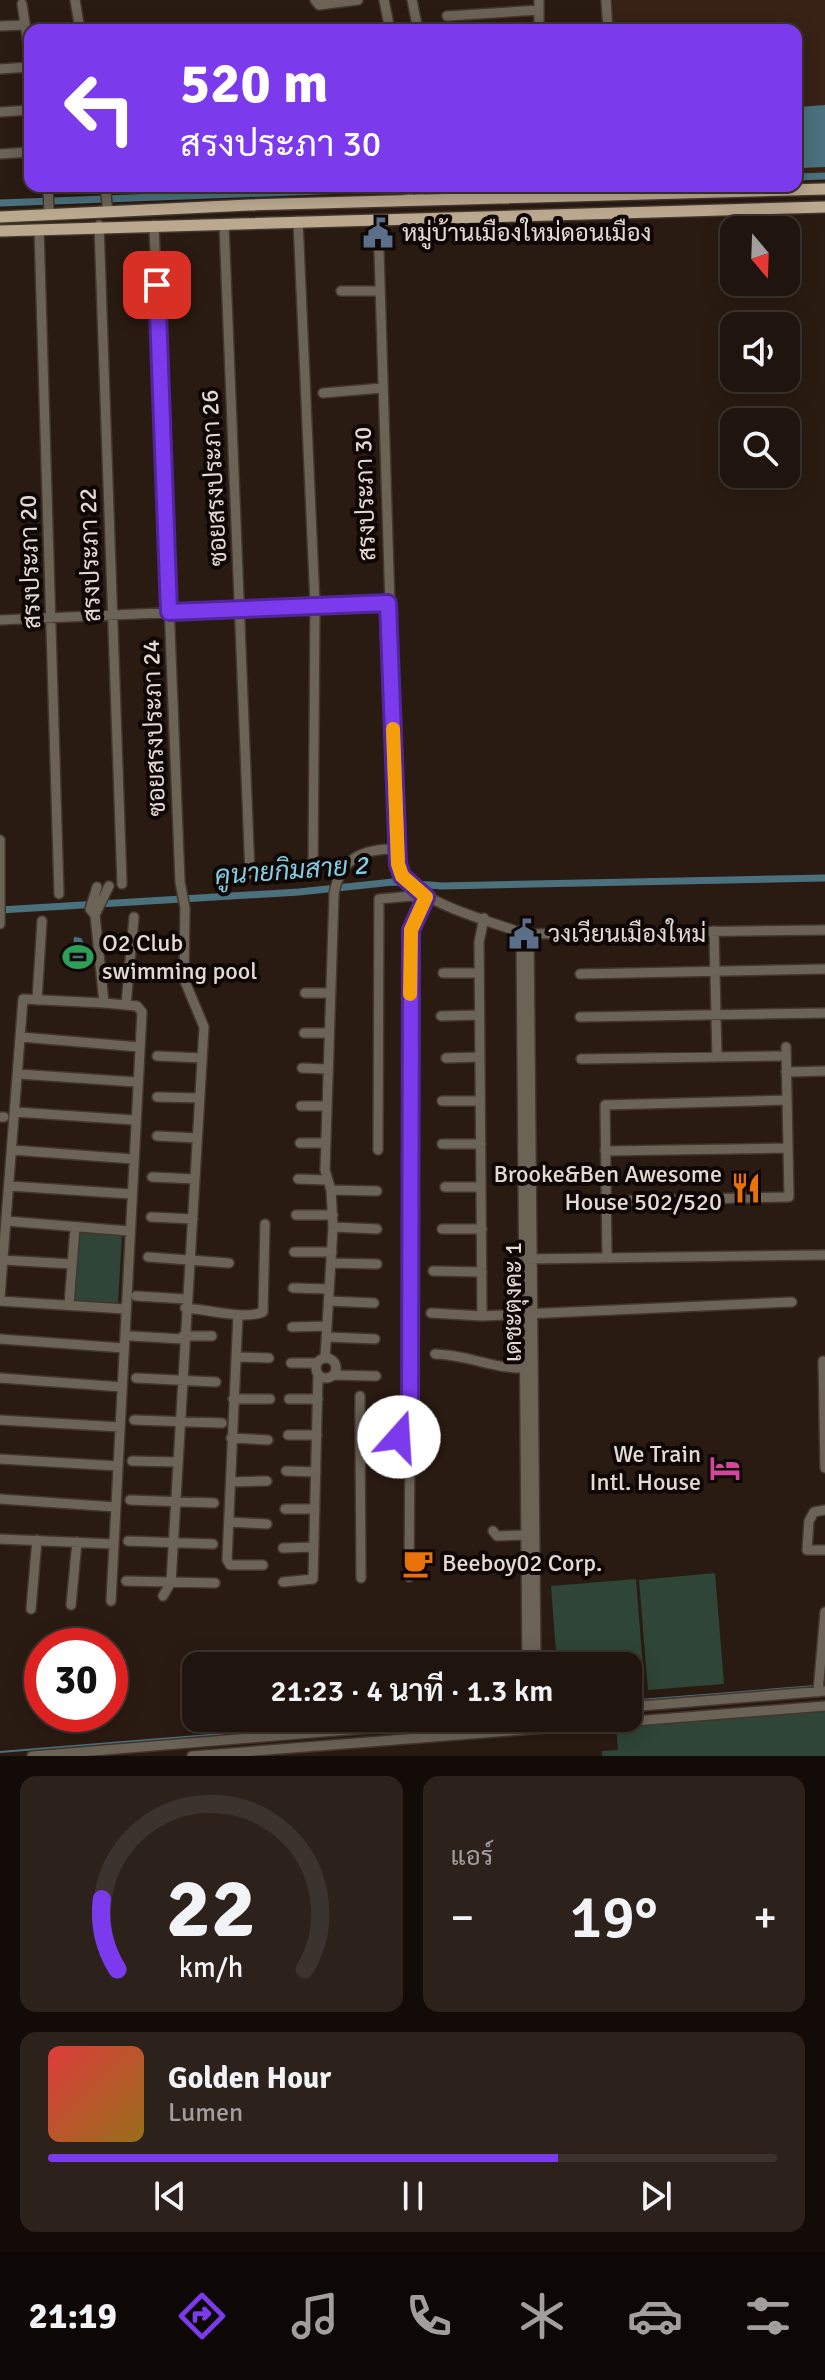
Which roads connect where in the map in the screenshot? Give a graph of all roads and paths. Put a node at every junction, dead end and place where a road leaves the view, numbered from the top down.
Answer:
1 (75, 0) edge
2 (315, 0) edge
3 (358, 0) edge
4 (384, 0) edge
5 (412, 0) edge
6 (606, 0) edge
7 (22, 4) dead end
8 (539, 5) edge
9 (447, 16) dead end
10 (25, 24) edge
11 (79, 24) edge
12 (389, 24) edge
13 (417, 24) edge
14 (608, 24) edge
15 (24, 25) edge
16 (0, 26) edge
17 (24, 67) edge
18 (0, 69) edge
19 (24, 110) edge
20 (0, 112) edge
21 (24, 152) edge
22 (0, 154) edge
23 (802, 189) edge
24 (825, 189) edge
25 (476, 192) edge
26 (414, 193) edge
27 (106, 199) edge
28 (48, 201) edge
29 (825, 207) edge
30 (0, 217) edge
31 (378, 219) junction
32 (298, 221) junction
33 (224, 224) junction
34 (99, 225) junction
35 (154, 225) junction
36 (39, 229) junction
37 (0, 231) edge
38 (341, 291) dead end
39 (378, 291) junction
40 (382, 388) junction
41 (323, 393) dead end
42 (388, 603) junction
43 (315, 604) junction
44 (240, 609) junction
45 (169, 612) junction
46 (112, 614) junction
47 (52, 619) junction
48 (0, 620) edge
49 (0, 840) edge
50 (397, 849) junction
51 (313, 871) dead end
52 (250, 874) dead end
53 (122, 884) dead end
54 (103, 889) dead end
55 (59, 894) dead end
56 (426, 900) junction
57 (1, 916) edge
58 (134, 917) dead end
59 (484, 918) junction
60 (42, 921) dead end
61 (825, 930) edge
62 (714, 931) junction
63 (524, 935) junction
64 (825, 969) edge
65 (716, 971) junction
66 (443, 973) dead end
67 (479, 973) junction
68 (580, 974) dead end
69 (305, 993) dead end
70 (330, 993) junction
71 (37, 1000) junction
72 (104, 1003) junction
73 (126, 1005) junction
74 (825, 1013) edge
75 (479, 1015) junction
76 (716, 1015) junction
77 (441, 1016) dead end
78 (580, 1017) dead end
79 (304, 1033) dead end
80 (329, 1033) junction
81 (21, 1037) junction
82 (139, 1047) junction
83 (786, 1047) dead end
84 (157, 1056) dead end
85 (779, 1056) dead end
86 (480, 1057) junction
87 (717, 1057) junction
88 (202, 1058) junction
89 (446, 1058) dead end
90 (581, 1059) dead end
91 (302, 1068) dead end
92 (328, 1069) junction
93 (825, 1071) edge
94 (786, 1072) junction
95 (18, 1074) junction
96 (136, 1082) junction
97 (157, 1097) dead end
98 (199, 1098) junction
99 (787, 1100) junction
100 (442, 1101) dead end
101 (480, 1101) junction
102 (301, 1106) dead end
103 (327, 1106) junction
104 (15, 1112) junction
105 (134, 1120) junction
106 (157, 1136) dead end
107 (197, 1138) junction
108 (300, 1143) dead end
109 (326, 1143) junction
110 (442, 1144) dead end
111 (481, 1144) junction
112 (788, 1148) junction
113 (12, 1150) junction
114 (378, 1150) dead end
115 (605, 1151) junction
116 (133, 1159) junction
117 (152, 1177) dead end
118 (195, 1179) junction
119 (298, 1179) dead end
120 (326, 1180) junction
121 (9, 1186) junction
122 (445, 1187) dead end
123 (481, 1187) junction
124 (331, 1190) junction
125 (377, 1191) dead end
126 (131, 1194) junction
127 (606, 1201) junction
128 (296, 1215) dead end
129 (333, 1215) junction
130 (151, 1217) dead end
131 (193, 1219) junction
132 (6, 1221) junction
133 (265, 1224) dead end
134 (75, 1227) junction
135 (333, 1227) junction
136 (377, 1229) dead end
137 (442, 1229) dead end
138 (482, 1229) junction
139 (129, 1231) junction
140 (294, 1252) dead end
141 (825, 1255) edge
142 (148, 1257) dead end
143 (331, 1258) junction
144 (607, 1258) junction
145 (528, 1259) junction
146 (3, 1260) junction
147 (189, 1260) junction
148 (229, 1263) dead end
149 (72, 1264) junction
150 (377, 1264) dead end
151 (433, 1271) dead end
152 (482, 1272) junction
153 (293, 1288) dead end
154 (329, 1289) junction
155 (136, 1296) dead end
156 (0, 1299) edge
157 (329, 1301) junction
158 (792, 1302) dead end
159 (185, 1303) junction
160 (374, 1303) dead end
161 (69, 1305) junction
162 (125, 1309) junction
163 (431, 1313) dead end
164 (528, 1314) junction
165 (238, 1315) junction
166 (482, 1316) junction
167 (292, 1327) dead end
168 (327, 1332) junction
169 (131, 1336) dead end
170 (212, 1336) dead end
171 (183, 1338) junction
172 (0, 1339) edge
173 (375, 1339) dead end
174 (124, 1348) junction
175 (435, 1354) dead end
176 (237, 1357) junction
177 (269, 1358) dead end
178 (321, 1360) junction
179 (823, 1361) dead end
180 (291, 1363) dead end
181 (524, 1368) junction
182 (318, 1375) junction
183 (333, 1375) junction
184 (376, 1376) dead end
185 (0, 1378) edge
186 (136, 1378) dead end
187 (181, 1379) junction
188 (216, 1382) dead end
189 (122, 1387) junction
190 (360, 1396) dead end
191 (233, 1399) junction
192 (270, 1399) dead end
193 (289, 1399) dead end
194 (318, 1399) junction
195 (0, 1420) edge
196 (134, 1420) dead end
197 (179, 1421) junction
198 (222, 1423) dead end
199 (120, 1427) junction
200 (410, 1428) junction
201 (360, 1433) junction
202 (398, 1434) junction
203 (288, 1435) dead end
204 (317, 1435) junction
205 (231, 1438) junction
206 (410, 1439) junction
207 (268, 1440) dead end
208 (0, 1459) edge
209 (132, 1461) dead end
210 (177, 1462) junction
211 (118, 1466) junction
212 (825, 1468) edge
213 (286, 1471) dead end
214 (316, 1472) junction
215 (267, 1481) dead end
216 (231, 1482) junction
217 (0, 1499) edge
218 (130, 1500) dead end
219 (175, 1501) junction
220 (214, 1503) dead end
221 (116, 1507) junction
222 (285, 1509) dead end
223 (315, 1509) junction
224 (825, 1510) edge
225 (229, 1522) junction
226 (267, 1524) dead end
227 (493, 1531) dead end
228 (526, 1535) junction
229 (0, 1539) edge
230 (37, 1540) junction
231 (128, 1541) dead end
232 (77, 1542) junction
233 (173, 1542) junction
234 (114, 1544) junction
235 (213, 1544) dead end
236 (314, 1547) junction
237 (283, 1548) dead end
238 (825, 1550) edge
239 (263, 1565) dead end
240 (409, 1577) dead end
241 (361, 1578) dead end
242 (126, 1581) dead end
243 (171, 1582) junction
244 (283, 1582) dead end
245 (215, 1583) dead end
246 (163, 1596) dead end
247 (111, 1601) dead end
248 (71, 1605) dead end
249 (31, 1609) dead end
250 (825, 1612) edge
251 (527, 1652) edge
252 (536, 1652) edge
253 (820, 1689) edge
254 (661, 1704) junction
255 (642, 1706) edge
256 (825, 1706) edge
257 (662, 1718) junction
258 (342, 1732) edge
259 (113, 1753) edge
260 (32, 1756) edge
261 (192, 1756) edge

1 - 11 street
2 - 3 street
4 - 12 street
5 - 13 street
6 - 14 street
7 - 10 street
8 - 9 street
15 - 16 street
17 - 18 street
19 - 20 street
21 - 22 street
23 - 24 main road
25 - 26 main road
26 - 27 main road
27 - 28 main road
28 - 30 main road
29 - 31 main road
31 - 32 main road
31 - 39 street, สรงประภา 30
32 - 33 main road
32 - 43 street
33 - 35 main road
33 - 44 street, ซอยสรงประภา 26
34 - 35 main road
34 - 36 main road
34 - 46 street, สรงประภา 22
35 - 45 street, ซอยสรงประภา 24
36 - 37 main road
36 - 47 street, สรงประภา 20
38 - 39 street
39 - 40 street, สรงประภา 30
40 - 41 street
40 - 42 street, สรงประภา 30
42 - 43 street
42 - 50 street, สรงประภา 30
43 - 44 street
43 - 51 street
44 - 45 street
44 - 52 street, ซอยสรงประภา 26
45 - 46 street
45 - 88 street, ซอยสรงประภา 24
46 - 47 street
46 - 53 street, สรงประภา 22
47 - 48 street
47 - 55 street, สรงประภา 20
49 - 57 street
50 - 56 street, สรงประภา 30
50 - 70 street
54 - 72 street
56 - 59 street, สรงประภา 30
56 - 114 street
56 - 200 street
58 - 73 street
59 - 63 street, สรงประภา 30
59 - 67 street
60 - 71 street
61 - 62 street
62 - 63 street
62 - 65 street
63 - 145 street, เดชะตุงคะ 1
64 - 65 street
65 - 68 street
65 - 76 street
66 - 67 street
67 - 75 street
69 - 70 street
70 - 80 street
71 - 72 street
71 - 81 street
72 - 73 street
73 - 82 street
74 - 76 street
75 - 77 street
75 - 86 street
76 - 78 street
76 - 87 street
79 - 80 street
80 - 92 street
81 - 82 street
81 - 95 street
82 - 96 street
83 - 94 street
84 - 88 street
85 - 87 street
86 - 89 street
86 - 101 street
87 - 90 street
88 - 98 street, ซอยสรงประภา 24
91 - 92 street
92 - 103 street
93 - 94 street
94 - 99 street
95 - 96 street
95 - 104 street
96 - 105 street
97 - 98 street
98 - 107 street, ซอยสรงประภา 24
99 - 112 street
99 - 115 street
100 - 101 street
101 - 111 street
102 - 103 street
103 - 109 street
104 - 105 street
104 - 113 street
105 - 116 street
106 - 107 street
107 - 118 street, ซอยสรงประภา 24
108 - 109 street
109 - 120 street
110 - 111 street
111 - 123 street
112 - 115 street
112 - 127 street
113 - 116 street
113 - 121 street
115 - 127 street
116 - 126 street
117 - 118 street
118 - 131 street, ซอยสรงประภา 24
119 - 120 street
120 - 124 street
121 - 126 street
121 - 132 street
122 - 123 street
123 - 138 street
124 - 125 street
124 - 129 street
126 - 139 street
127 - 144 street
128 - 129 street
129 - 135 street
130 - 131 street
131 - 147 street, ซอยสรงประภา 24
132 - 134 street
132 - 146 street
133 - 165 street
134 - 139 street
134 - 149 street
135 - 136 street
135 - 143 street
137 - 138 street
138 - 152 street
139 - 162 street
140 - 143 street
141 - 144 street
142 - 147 street
143 - 150 street
143 - 154 street
144 - 145 street
145 - 164 street, เดชะตุงคะ 1
146 - 149 street
146 - 156 street
147 - 148 street
147 - 159 street, ซอยสรงประภา 24
149 - 161 street
151 - 152 street
152 - 166 street
153 - 154 street
154 - 157 street
155 - 159 street
156 - 161 street
157 - 160 street
157 - 168 street
158 - 164 street
159 - 165 street
159 - 171 street, ซอยสรงประภา 24
161 - 162 street
162 - 174 street
163 - 166 street
164 - 166 street
164 - 181 street, เดชะตุงคะ 1
164 - 252 street, เดชะตุงคะ 1
165 - 176 street
167 - 168 street
168 - 173 street
168 - 178 street
169 - 171 street
170 - 171 street
171 - 187 street, ซอยสรงประภา 24
172 - 174 street
174 - 189 street
175 - 181 street
176 - 177 street
176 - 191 street
178 - 180 street
178 - 182 street
178 - 183 street
179 - 212 street
181 - 228 street, เดชะตุงคะ 1
182 - 183 street
182 - 194 street
183 - 184 street
185 - 189 street
186 - 187 street
187 - 188 street
187 - 197 street, ซอยสรงประภา 24
189 - 199 street
190 - 201 street
191 - 192 street
191 - 205 street
193 - 194 street
194 - 204 street
195 - 199 street
196 - 197 street
197 - 198 street
197 - 210 street, ซอยสรงประภา 24
199 - 211 street
200 - 202 street
200 - 206 street
201 - 202 street
201 - 241 street
202 - 206 street
203 - 204 street
204 - 214 street
205 - 207 street
205 - 216 street
206 - 240 street
208 - 211 street
209 - 210 street
210 - 219 street, ซอยสรงประภา 24
211 - 221 street
213 - 214 street
214 - 223 street
215 - 216 street
216 - 225 street
217 - 221 street
218 - 219 street
219 - 220 street
219 - 233 street, ซอยสรงประภา 24
221 - 234 street
222 - 223 street
223 - 236 street
224 - 238 street
225 - 226 street
225 - 239 street
227 - 228 street
228 - 251 street, เดชะตุงคะ 1
229 - 230 street
230 - 232 street
230 - 249 street
231 - 233 street
232 - 234 street
232 - 248 street
233 - 235 street
233 - 243 street, ซอยสรงประภา 24
234 - 247 street
236 - 237 street
236 - 244 street
242 - 243 street
243 - 245 street
243 - 246 street
250 - 253 street
253 - 254 street
254 - 255 street
254 - 257 street
256 - 257 street
257 - 261 street
258 - 259 street
259 - 260 street

